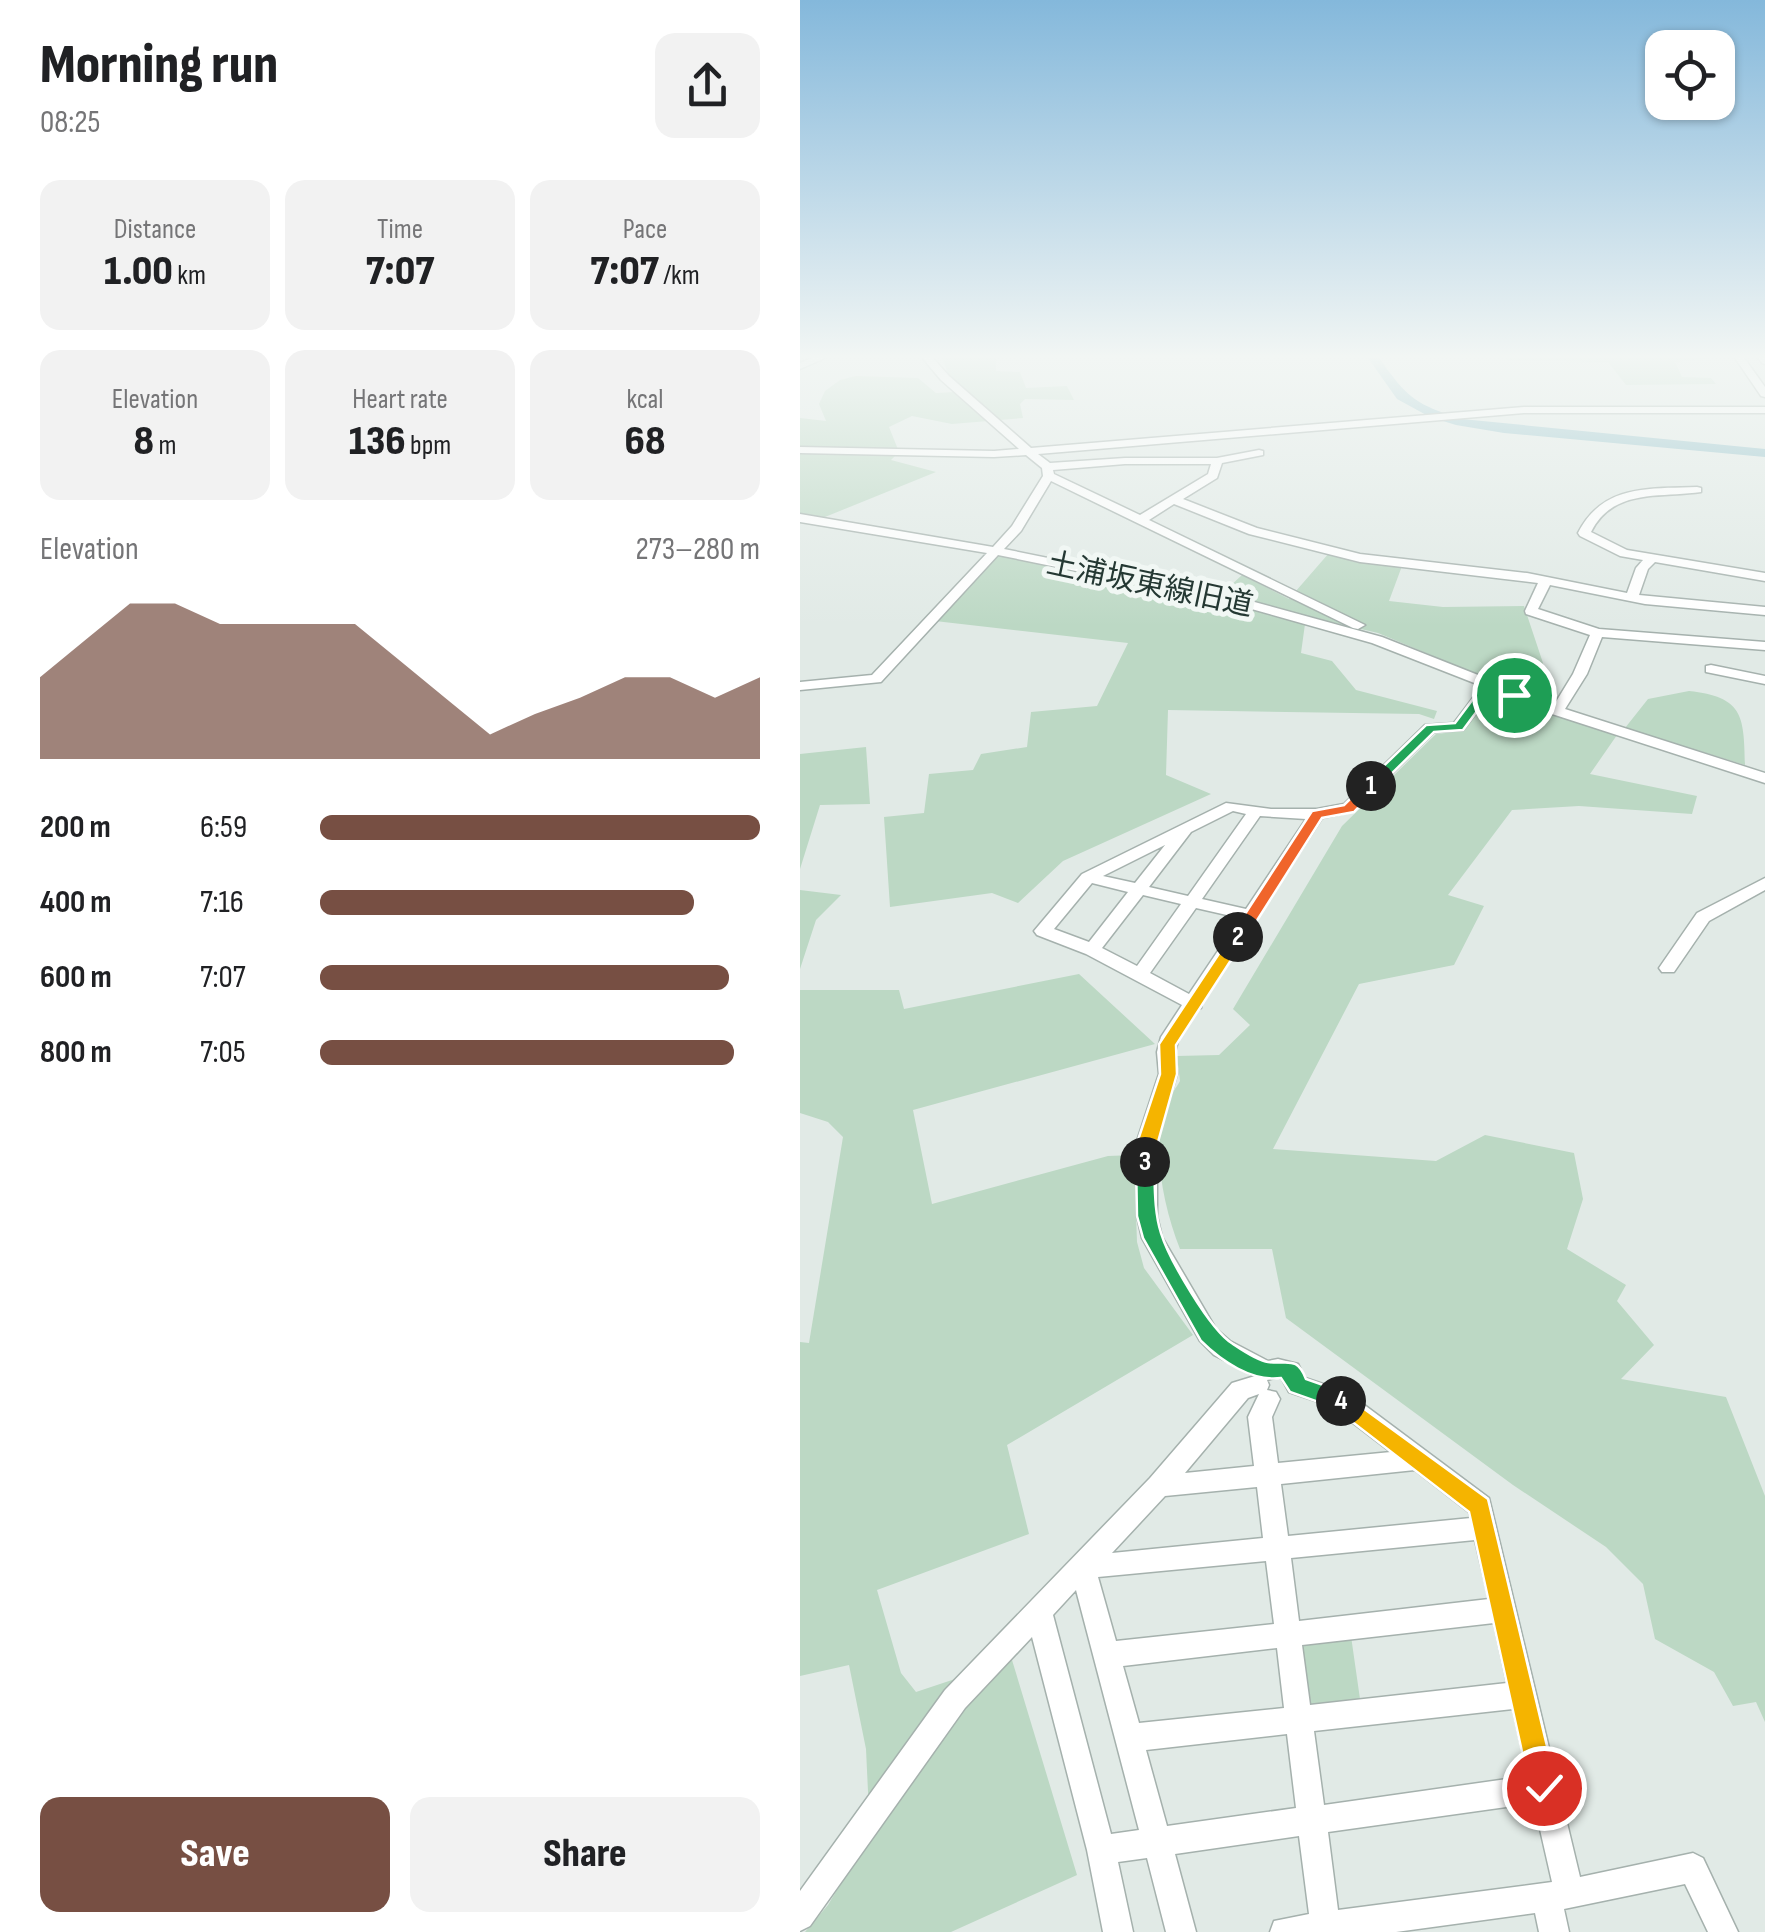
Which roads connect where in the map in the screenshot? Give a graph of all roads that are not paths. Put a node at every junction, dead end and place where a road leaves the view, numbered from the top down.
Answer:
1 (1023, 445) edge
2 (1123, 445) edge
3 (1243, 445) edge
4 (800, 450) edge
5 (1031, 452) junction
6 (1218, 461) junction
7 (1048, 472) junction
8 (1697, 490) dead end
9 (1172, 499) junction
10 (800, 518) edge
11 (1139, 521) junction
12 (995, 551) junction
13 (1651, 559) junction
14 (1765, 577) edge
15 (1544, 582) junction
16 (1632, 598) junction
17 (1729, 608) junction
18 (1765, 611) edge
19 (1597, 632) junction
20 (1362, 636) junction
21 (1722, 641) junction
22 (1765, 646) edge
23 (1711, 669) dead end
24 (1765, 680) edge
25 (800, 686) edge
26 (1490, 686) junction
27 (1556, 710) junction
28 (1765, 778) edge
29 (1256, 811) junction
30 (1317, 814) junction
31 (1186, 827) junction
32 (1088, 877) junction
33 (1765, 884) edge
34 (1140, 890) junction
35 (1192, 902) junction
36 (1251, 916) junction
37 (1092, 950) junction
38 (1668, 968) dead end
39 (1140, 975) junction
40 (1195, 1004) junction
41 (1264, 1385) junction
42 (1414, 1460) junction
43 (1268, 1475) junction
44 (1159, 1486) junction
45 (1485, 1528) junction
46 (1277, 1548) junction
47 (1083, 1566) junction
48 (1502, 1610) junction
49 (1039, 1612) junction
50 (1288, 1634) junction
51 (1108, 1654) junction
52 (1521, 1695) junction
53 (1299, 1719) junction
54 (1131, 1738) junction
55 (1544, 1788) junction
56 (1312, 1820) junction
57 (1157, 1842) junction
58 (1102, 1850) junction
59 (1558, 1895) junction
60 (800, 1916) edge
61 (1326, 1929) edge
62 (1118, 1932) edge
63 (1180, 1932) edge
64 (1285, 1932) edge
65 (1554, 1932) edge
66 (1723, 1932) edge

1 - 5 street
2 - 5 street
3 - 6 street
4 - 5 street
5 - 7 street
6 - 7 street
6 - 9 street
7 - 11 street
7 - 12 street
8 - 13 street
9 - 11 street
9 - 15 street
10 - 12 street, 土浦坂東線旧道
11 - 20 street
12 - 20 street, 土浦坂東線旧道
12 - 25 street
13 - 14 street
13 - 16 street
15 - 16 street
15 - 19 street
16 - 17 street
17 - 18 street
17 - 21 street
19 - 21 street
19 - 27 street
20 - 26 street, 土浦坂東線旧道
21 - 22 street
23 - 24 street
26 - 27 street, 土浦坂東線旧道
26 - 30 street
27 - 28 street, 土浦坂東線旧道
29 - 30 street
29 - 31 street
29 - 35 street
30 - 36 street
31 - 32 street
31 - 34 street
32 - 34 street
32 - 37 street
33 - 38 street
34 - 35 street
34 - 37 street
35 - 36 street
35 - 39 street
36 - 40 street
37 - 39 street
39 - 40 street
40 - 41 street
41 - 42 street
41 - 43 street
41 - 44 street
42 - 43 street
42 - 45 street
43 - 44 street
43 - 46 street
44 - 47 street
45 - 46 street
45 - 48 street
46 - 47 street
46 - 50 street
47 - 49 street
47 - 51 street
48 - 50 street
48 - 52 street
49 - 58 street
49 - 60 street
50 - 51 street
50 - 53 street
51 - 54 street
52 - 53 street
52 - 55 street
53 - 54 street
53 - 56 street
54 - 57 street
55 - 56 street
55 - 59 street
56 - 57 street
56 - 61 street
57 - 58 street
57 - 63 street
58 - 62 street
59 - 61 street
59 - 65 street
59 - 66 street
61 - 64 street

